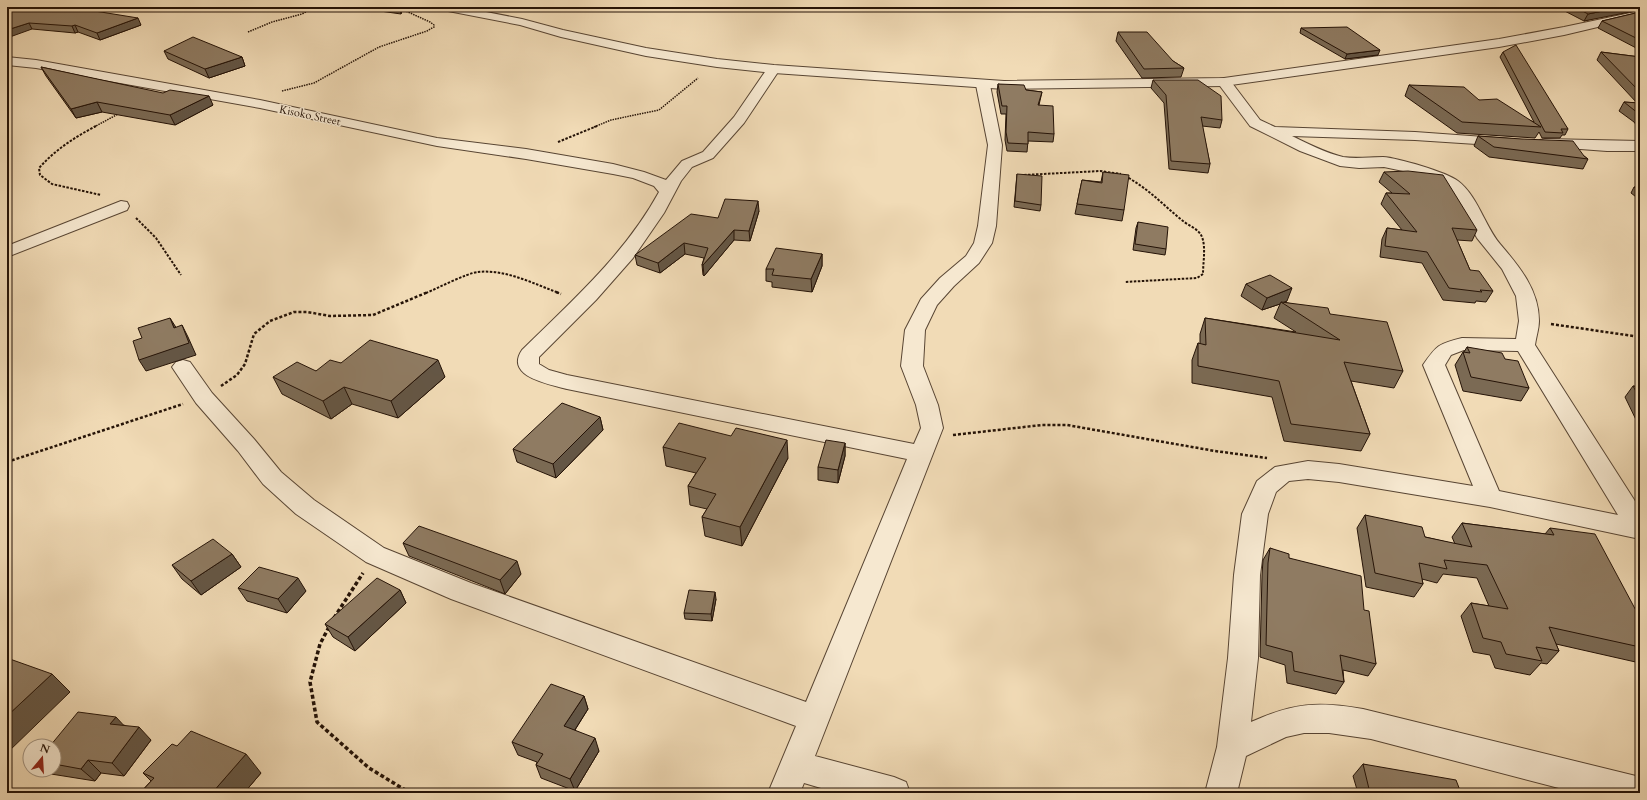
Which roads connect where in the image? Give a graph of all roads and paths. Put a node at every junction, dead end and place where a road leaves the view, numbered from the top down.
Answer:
1 (314, 7) edge
2 (397, 7) edge
3 (443, 7) edge
4 (1640, 14) edge
5 (248, 32) dead end
6 (7, 61) edge
7 (717, 63) junction
8 (774, 69) junction
9 (1224, 82) junction
10 (983, 85) junction
11 (260, 104) junction
12 (125, 110) edge
13 (1270, 131) junction
14 (1397, 135) junction
15 (1640, 146) edge
16 (526, 154) junction
17 (1391, 163) junction
18 (687, 164) junction
19 (613, 169) junction
20 (992, 176) junction
21 (668, 192) junction
22 (121, 206) junction
23 (7, 252) edge
24 (181, 276) dead end
25 (1125, 282) dead end
26 (589, 296) junction
27 (1529, 321) junction
28 (1640, 337) edge
29 (1525, 345) junction
30 (183, 367) dead end
31 (204, 398) junction
32 (924, 448) junction
33 (1269, 458) dead end
34 (7, 462) edge
35 (1490, 498) junction
36 (1640, 528) edge
37 (375, 555) junction
38 (333, 619) edge
39 (330, 625) edge
40 (815, 719) junction
41 (1233, 747) junction
42 (790, 779) edge
43 (410, 793) edge
44 (894, 793) edge
45 (1221, 793) edge
46 (1640, 793) edge

1 - 5 path
2 - 11 path
3 - 7 street
4 - 9 street
6 - 11 street, Kisoko Street
7 - 8 street
7 - 16 path
8 - 10 street
8 - 18 street, Kisoko Street
9 - 10 street
9 - 13 street
10 - 20 street
11 - 16 street, Kisoko Street
12 - 22 path
13 - 14 street
13 - 17 street
14 - 15 street
14 - 17 street
16 - 19 street, Kisoko Street
17 - 27 street
18 - 19 street, Kisoko Street
18 - 21 street
19 - 21 street, Kisoko Street
20 - 25 path
20 - 32 street
21 - 26 street
22 - 23 street
22 - 24 path
26 - 31 path
26 - 32 street
27 - 28 path
27 - 29 street
29 - 35 street
29 - 36 street
30 - 31 street
31 - 34 path
31 - 37 street
32 - 33 path
32 - 40 street
35 - 36 street
35 - 41 street
37 - 38 path
37 - 40 street
39 - 43 path
40 - 42 street
41 - 45 street
41 - 46 street
42 - 44 street

